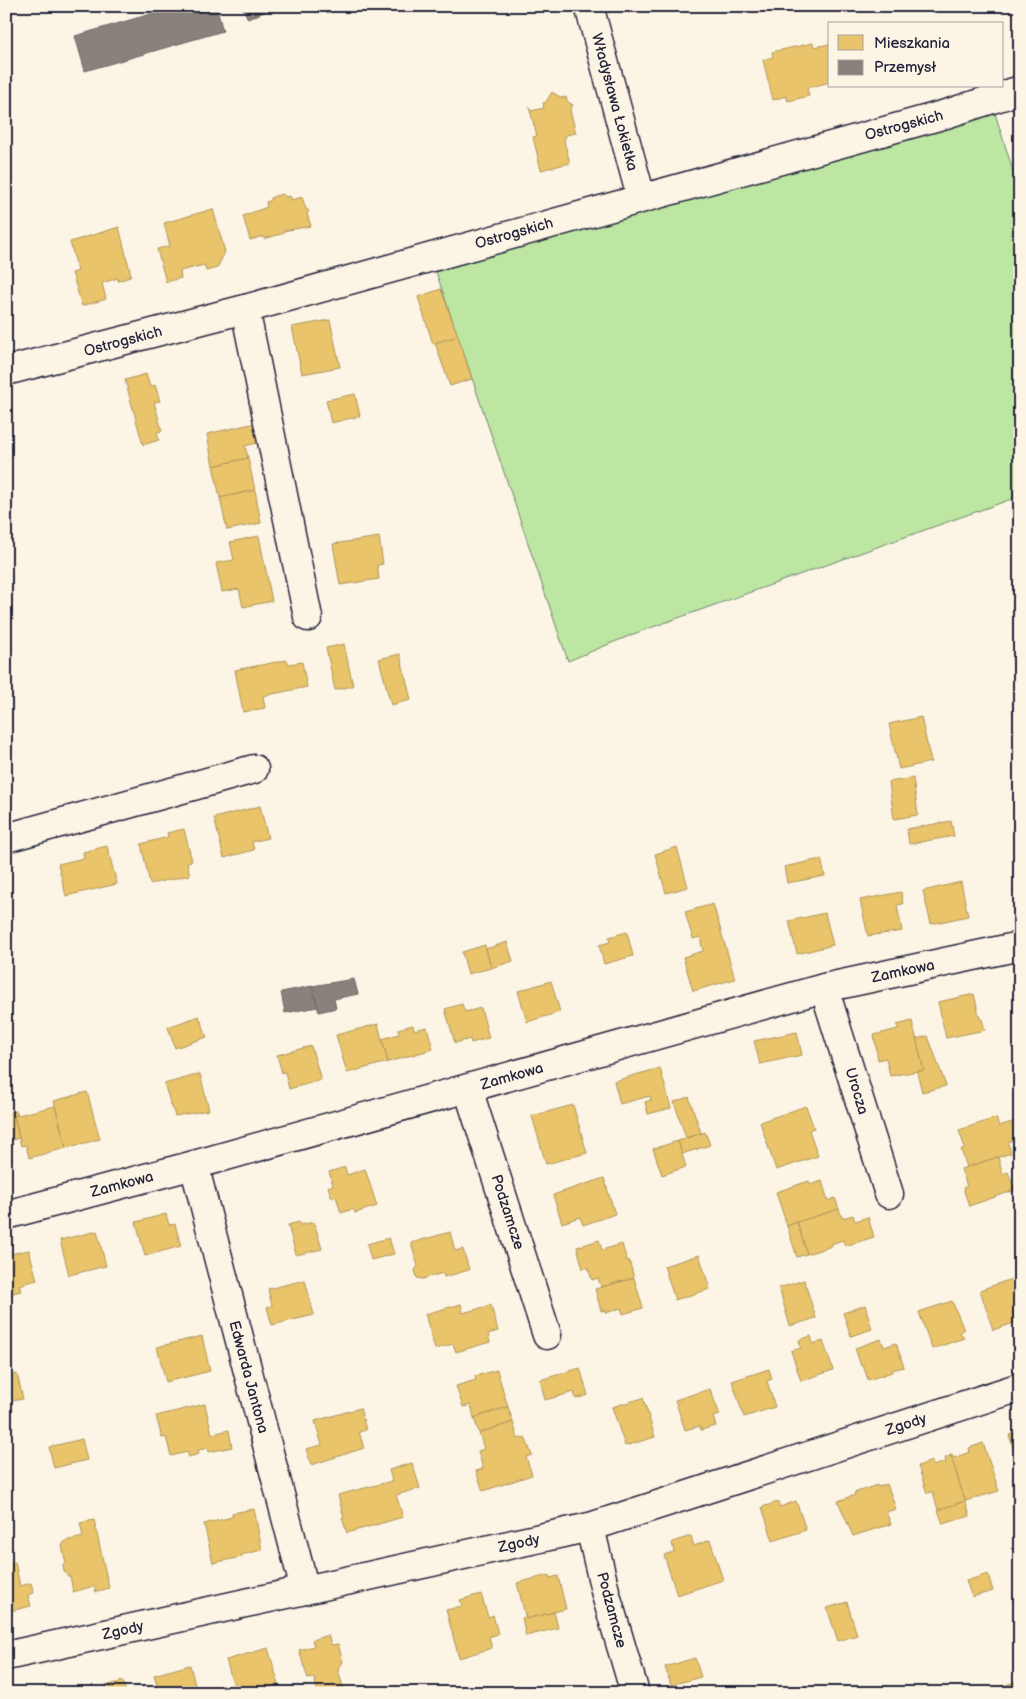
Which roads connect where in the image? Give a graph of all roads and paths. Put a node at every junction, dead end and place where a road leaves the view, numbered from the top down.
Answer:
1 (589, 6) edge
2 (1020, 90) edge
3 (642, 197) junction
4 (245, 309) junction
5 (6, 371) edge
6 (308, 616) dead end
7 (254, 769) dead end
8 (6, 838) edge
9 (1020, 946) edge
10 (824, 988) junction
11 (468, 1089) junction
12 (194, 1165) junction
13 (889, 1194) dead end
14 (6, 1214) edge
15 (548, 1335) dead end
16 (1020, 1387) edge
17 (590, 1527) junction
18 (305, 1590) junction
19 (6, 1656) edge
20 (635, 1693) edge

1 - 3 street, Władysława Łokietka
2 - 3 street, Ostrogskich
3 - 4 street, Ostrogskich
4 - 5 street, Ostrogskich
4 - 6 street
7 - 8 street
9 - 10 street, Zamkowa
10 - 11 street, Zamkowa
10 - 13 street, Urocza
11 - 12 street, Zamkowa
11 - 15 street, Podzamcze
12 - 14 street, Zamkowa
12 - 18 street, Edwarda Jantona
16 - 17 street, Zgody
17 - 18 street, Zgody
17 - 20 street, Podzamcze
18 - 19 street, Zgody

